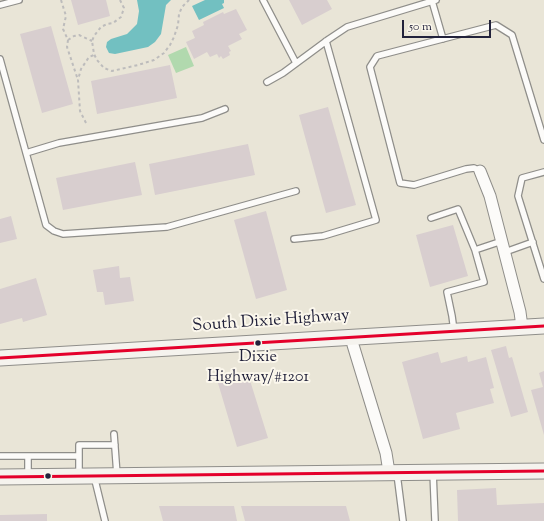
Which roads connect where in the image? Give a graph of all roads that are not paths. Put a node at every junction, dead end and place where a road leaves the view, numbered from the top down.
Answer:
1 (19, 0) edge
2 (264, 0) edge
3 (434, 1) edge
4 (0, 5) edge
5 (444, 38) junction
6 (326, 41) junction
7 (0, 59) edge
8 (296, 63) junction
9 (267, 82) dead end
10 (225, 109) dead end
11 (544, 140) edge
12 (26, 152) junction
13 (480, 171) joint
14 (544, 172) edge
15 (296, 191) dead end
16 (431, 218) dead end
17 (294, 239) dead end
18 (533, 242) junction
19 (504, 247) junction
20 (475, 250) junction
21 (544, 279) edge
22 (544, 326) edge
23 (522, 327) junction
24 (454, 330) junction
25 (352, 336) junction
26 (0, 358) edge
27 (114, 434) dead end
28 (115, 445) junction
29 (0, 456) edge
30 (28, 456) junction
31 (79, 456) junction
32 (544, 471) edge
33 (393, 472) junction
34 (433, 472) junction
35 (79, 476) junction
36 (94, 476) junction
37 (117, 476) junction
38 (0, 477) edge
39 (28, 477) junction
40 (105, 521) edge
41 (403, 521) edge
42 (435, 521) edge

1 - 4 lane
2 - 8 lane
3 - 5 lane
3 - 6 lane
5 - 11 lane
5 - 13 lane
6 - 8 lane
6 - 17 lane
7 - 12 lane
8 - 9 lane
10 - 12 lane
12 - 15 lane
13 - 19 street
14 - 18 lane
16 - 20 lane
18 - 19 lane
18 - 21 lane
19 - 20 lane
19 - 23 street
20 - 24 lane
22 - 23 main road, South Dixie Highway
23 - 24 main road, South Dixie Highway
24 - 25 main road, South Dixie Highway
25 - 26 main road, South Dixie Highway
25 - 33 street
27 - 28 lane
28 - 31 lane
28 - 37 lane
29 - 30 lane
30 - 31 lane
30 - 39 lane
31 - 35 lane
32 - 34 main road
33 - 34 main road
33 - 37 main road
33 - 41 lane
34 - 42 lane
35 - 36 main road
35 - 39 main road
36 - 37 main road
36 - 40 lane
38 - 39 main road

